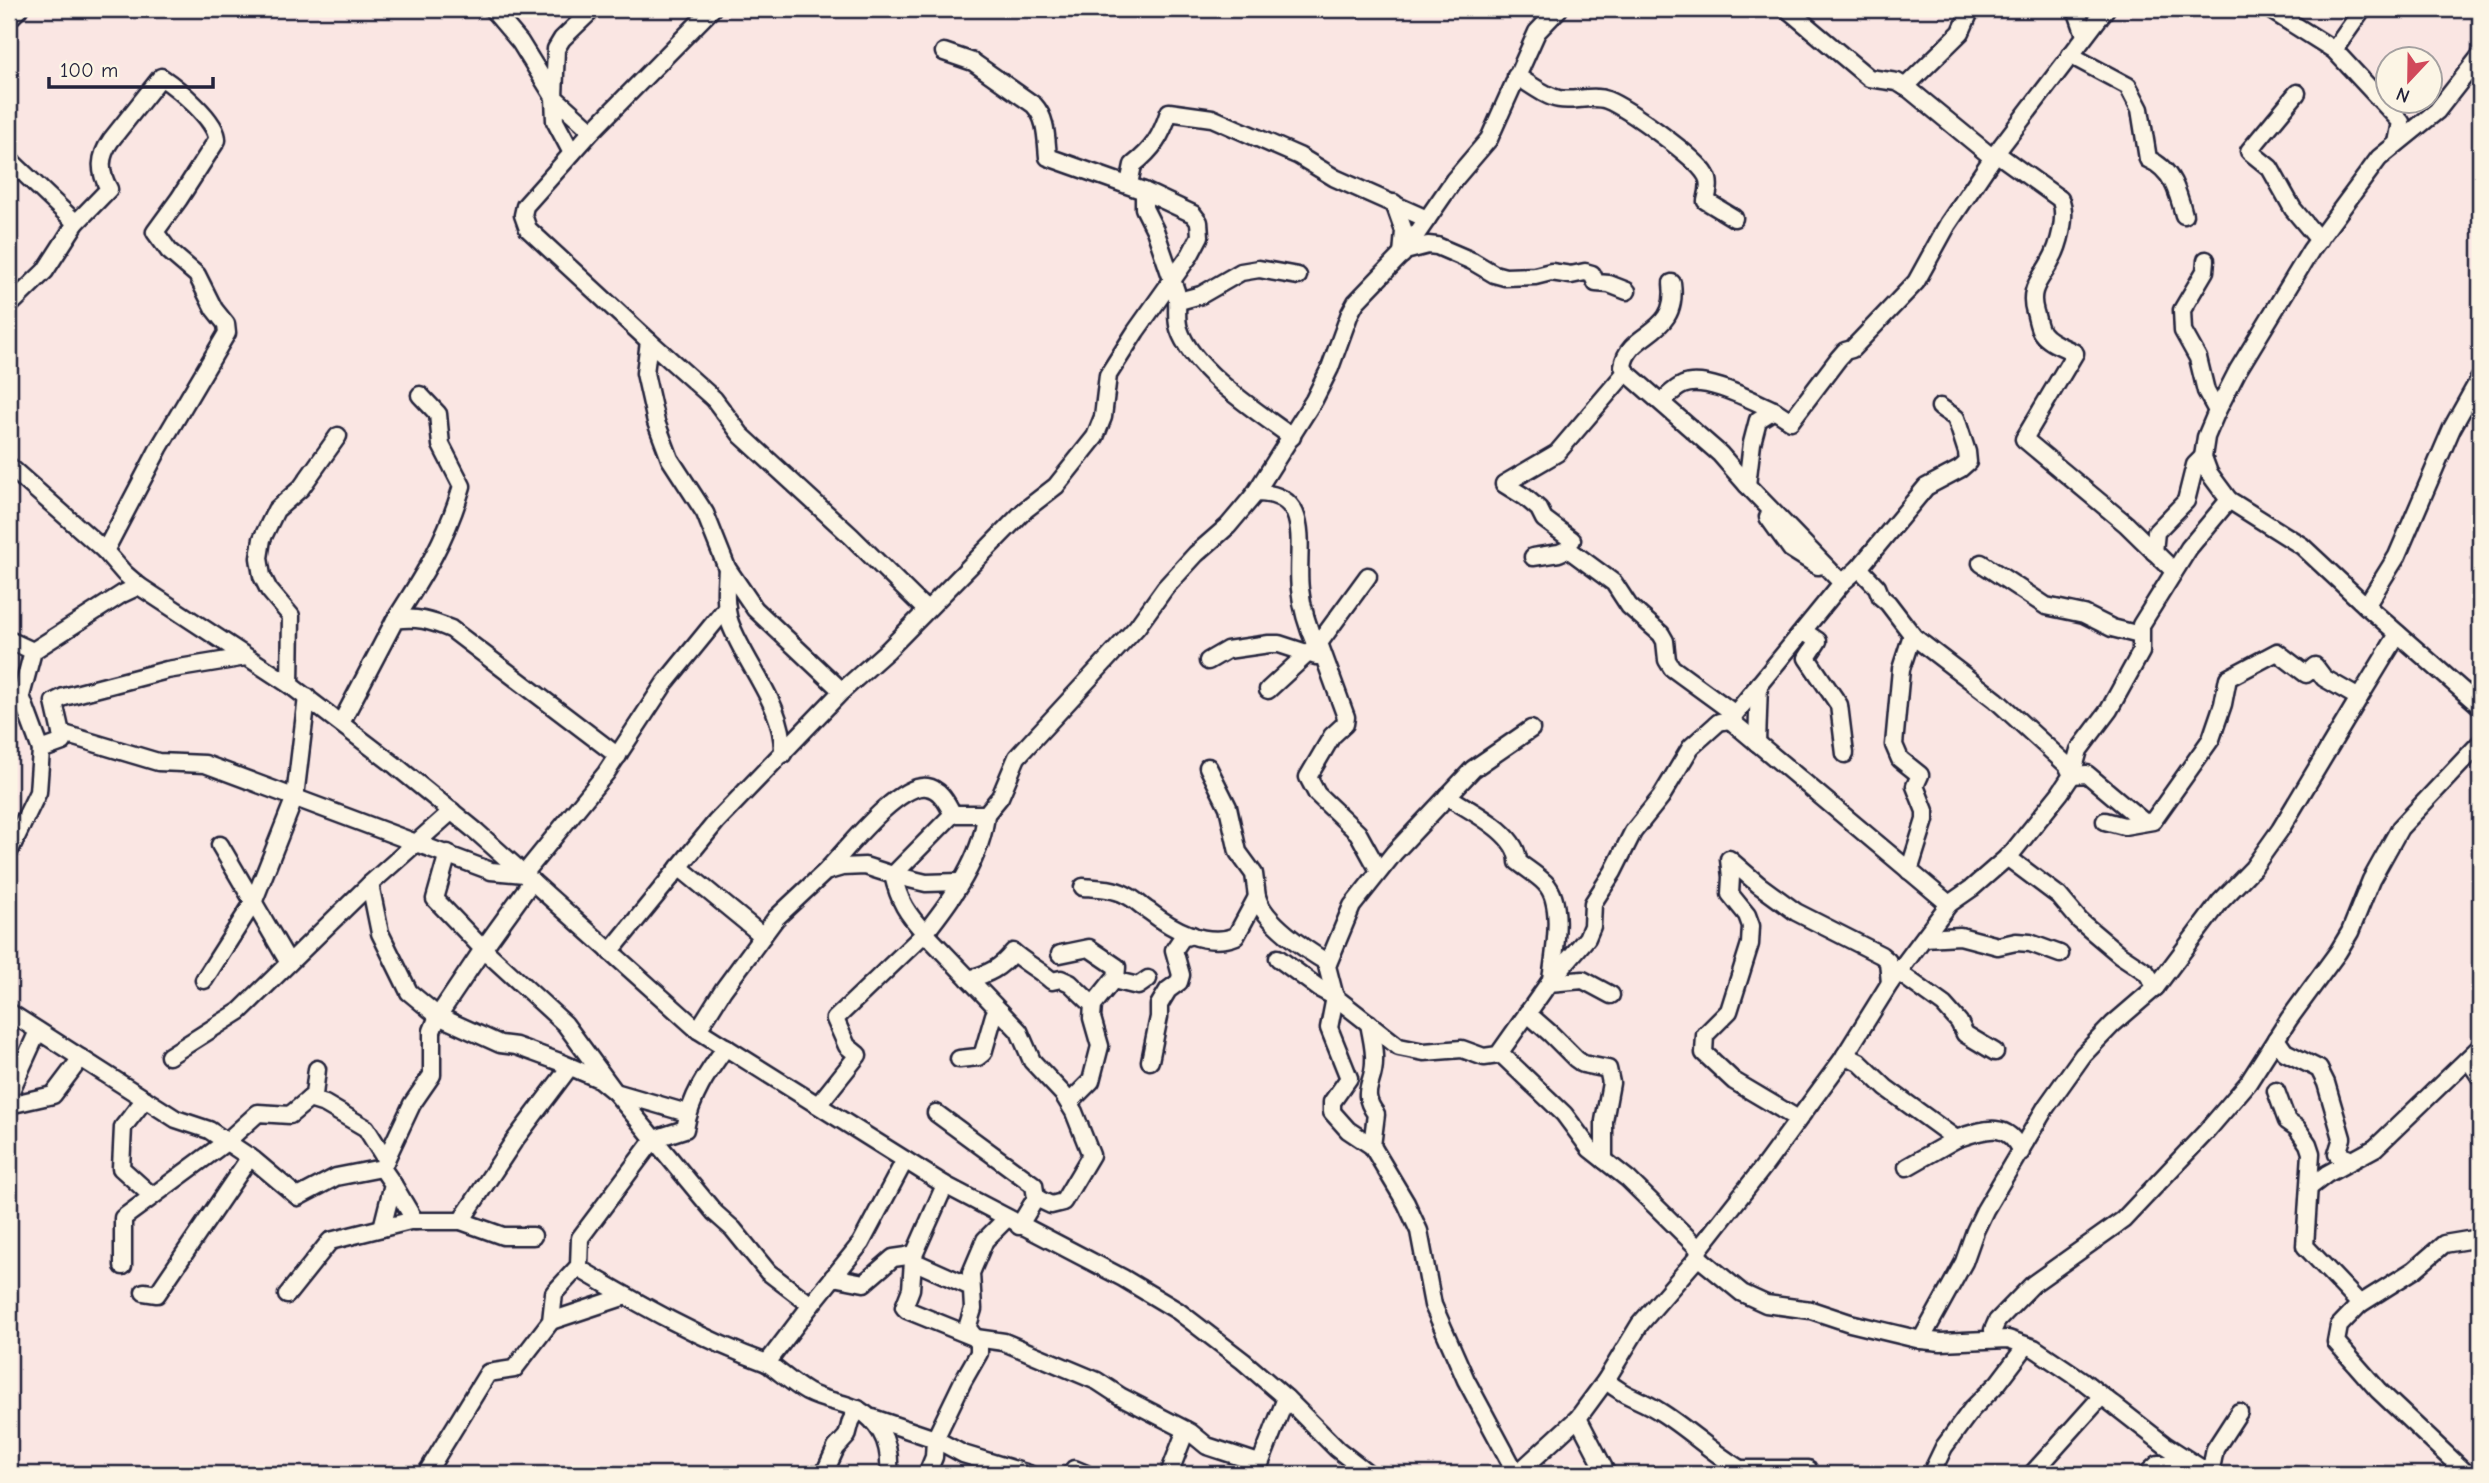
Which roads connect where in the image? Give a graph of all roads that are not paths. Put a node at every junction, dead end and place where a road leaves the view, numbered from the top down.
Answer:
1 (19, 9) edge
2 (492, 9) edge
3 (593, 9) edge
4 (712, 9) edge
5 (1559, 9) edge
6 (1787, 9) edge
7 (1971, 9) edge
8 (2076, 9) edge
9 (2106, 9) edge
10 (2269, 9) edge
11 (2363, 9) edge
12 (9, 19) edge
13 (2085, 35) junction
14 (2334, 50) junction
15 (944, 52) dead end
16 (2070, 55) junction
17 (2480, 56) edge
18 (1516, 76) junction
19 (1905, 87) junction
20 (2297, 93) dead end
21 (554, 97) junction
22 (592, 131) junction
23 (2397, 143) junction
24 (572, 153) junction
25 (1994, 155) junction
26 (9, 159) edge
27 (1129, 184) junction
28 (1144, 191) junction
29 (1394, 203) junction
30 (2184, 215) dead end
31 (1734, 218) dead end
32 (1427, 219) junction
33 (76, 223) junction
34 (2319, 240) junction
35 (1404, 253) junction
36 (2206, 260) dead end
37 (1298, 276) dead end
38 (1172, 280) junction
39 (1672, 283) dead end
40 (1627, 291) dead end
41 (1179, 301) junction
42 (9, 306) edge
43 (649, 341) junction
44 (1626, 372) junction
45 (2480, 378) edge
46 (420, 395) dead end
47 (1661, 402) junction
48 (1940, 407) dead end
49 (1774, 410) junction
50 (2217, 411) junction
51 (338, 436) dead end
52 (1293, 437) junction
53 (2203, 457) junction
54 (9, 466) edge
55 (1753, 491) junction
56 (1255, 493) junction
57 (2229, 500) junction
58 (1572, 540) dead end
59 (105, 551) junction
60 (2154, 552) junction
61 (1533, 557) dead end
62 (1981, 563) dead end
63 (727, 568) junction
64 (1859, 568) junction
65 (2174, 571) junction
66 (1368, 576) dead end
67 (1842, 583) junction
68 (139, 586) junction
69 (2366, 606) junction
70 (727, 607) junction
71 (925, 609) junction
72 (395, 621) junction
73 (1803, 631) junction
74 (2399, 634) junction
75 (1912, 635) junction
76 (2140, 635) junction
77 (9, 640) edge
78 (1317, 650) junction
79 (33, 651) junction
80 (246, 657) junction
81 (1208, 661) dead end
82 (1759, 684) junction
83 (290, 685) junction
84 (1268, 690) dead end
85 (842, 691) junction
86 (15, 696) edge
87 (307, 697) junction
88 (2359, 698) junction
89 (2480, 706) edge
90 (1732, 717) junction
91 (341, 723) junction
92 (1531, 729) dead end
93 (61, 733) junction
94 (1758, 743) junction
95 (2480, 743) edge
96 (41, 750) junction
97 (783, 754) junction
98 (1845, 754) dead end
99 (618, 757) junction
100 (1208, 767) dead end
101 (2072, 775) junction
102 (1447, 796) junction
103 (295, 797) junction
104 (452, 811) junction
105 (953, 814) junction
106 (986, 814) junction
107 (2105, 821) dead end
108 (2144, 822) junction
109 (863, 832) junction
110 (418, 842) junction
111 (220, 845) dead end
112 (9, 852) edge
113 (448, 853) junction
114 (2007, 857) junction
115 (865, 866) junction
116 (679, 867) junction
117 (1379, 871) junction
118 (1909, 871) junction
119 (825, 872) junction
120 (893, 875) junction
121 (528, 878) junction
122 (960, 882) junction
123 (370, 884) junction
124 (1083, 887) dead end
125 (1256, 897) junction
126 (253, 903) junction
127 (1950, 904) junction
128 (925, 933) junction
129 (1192, 935) junction
130 (763, 936) junction
131 (1924, 938) junction
132 (483, 949) junction
133 (610, 952) junction
134 (1310, 952) junction
135 (1060, 954) dead end
136 (2060, 954) dead end
137 (1278, 958) dead end
138 (289, 963) junction
139 (1328, 963) junction
140 (1894, 977) junction
141 (969, 979) junction
142 (1148, 979) dead end
143 (204, 980) dead end
144 (1116, 980) junction
145 (1330, 980) junction
146 (1550, 981) junction
147 (2156, 987) junction
148 (1611, 995) dead end
149 (1335, 997) junction
150 (1093, 1005) junction
151 (9, 1012) edge
152 (1001, 1013) junction
153 (1527, 1013) junction
154 (439, 1016) junction
155 (1369, 1023) junction
156 (698, 1030) junction
157 (38, 1031) junction
158 (2276, 1040) junction
159 (726, 1047) junction
160 (1399, 1047) junction
161 (2480, 1047) edge
162 (1995, 1052) dead end
163 (1500, 1053) junction
164 (1845, 1055) junction
165 (169, 1056) dead end
166 (1374, 1057) junction
167 (81, 1058) junction
168 (959, 1059) dead end
169 (2468, 1059) junction
170 (1150, 1061) dead end
171 (569, 1068) junction
172 (317, 1069) dead end
173 (2480, 1077) edge
174 (1349, 1078) junction
175 (2276, 1091) dead end
176 (615, 1092) junction
177 (9, 1095) edge
178 (145, 1099) junction
179 (309, 1099) junction
180 (1069, 1103) junction
181 (9, 1105) edge
182 (818, 1105) junction
183 (936, 1113) dead end
184 (1798, 1119) junction
185 (686, 1121) junction
186 (654, 1139) junction
187 (1956, 1139) junction
188 (226, 1142) junction
189 (1372, 1146) junction
190 (665, 1152) junction
191 (2021, 1152) junction
192 (2311, 1153) junction
193 (250, 1157) junction
194 (2345, 1157) junction
195 (905, 1160) junction
196 (1604, 1160) junction
197 (384, 1164) junction
198 (1908, 1167) dead end
199 (393, 1184) junction
200 (945, 1185) junction
201 (2310, 1187) junction
202 (152, 1196) junction
203 (1035, 1198) junction
204 (415, 1220) junction
205 (461, 1221) junction
206 (1013, 1222) junction
207 (382, 1228) junction
208 (533, 1236) dead end
209 (2480, 1238) edge
210 (1698, 1253) junction
211 (911, 1258) junction
212 (123, 1265) dead end
213 (578, 1268) junction
214 (833, 1277) junction
215 (971, 1287) junction
216 (144, 1292) dead end
217 (287, 1295) dead end
218 (626, 1296) junction
219 (2360, 1304) junction
220 (811, 1305) junction
221 (551, 1321) junction
222 (976, 1338) junction
223 (1994, 1339) junction
224 (1921, 1340) junction
225 (2026, 1346) junction
226 (767, 1363) junction
227 (1606, 1380) junction
228 (2101, 1397) junction
229 (1286, 1398) junction
230 (858, 1409) junction
231 (2239, 1412) dead end
232 (873, 1418) junction
233 (1578, 1418) junction
234 (1186, 1430) junction
235 (935, 1439) junction
236 (2166, 1446) junction
237 (2215, 1449) junction
238 (2192, 1461) junction
239 (1258, 1469) edge
240 (1808, 1469) dead end
241 (2154, 1469) edge
242 (1740, 1472) edge
243 (426, 1474) edge
244 (824, 1474) edge
245 (889, 1474) edge
246 (927, 1474) edge
247 (1029, 1474) edge
248 (1071, 1474) edge
249 (1086, 1474) edge
250 (1169, 1474) edge
251 (1369, 1474) edge
252 (1517, 1474) edge
253 (1607, 1474) edge
254 (1931, 1474) edge
255 (2032, 1474) edge
256 (2210, 1474) edge
257 (2467, 1474) edge

1 - 12 street
2 - 21 street
3 - 21 street
4 - 22 street
5 - 18 street
6 - 19 street
7 - 19 street
8 - 13 street
9 - 13 street
10 - 14 street
11 - 14 street
13 - 16 street
14 - 23 street
15 - 27 street
16 - 25 street
16 - 30 street
17 - 23 street
18 - 31 street
18 - 32 street
19 - 25 street
20 - 34 street
21 - 22 street
21 - 24 street
22 - 24 street
23 - 34 street
24 - 43 street
25 - 49 street
25 - 60 street
26 - 33 street
27 - 28 street
27 - 29 street
28 - 38 street
28 - 38 street
29 - 32 street
29 - 35 street
32 - 35 street
33 - 42 street
33 - 59 street
34 - 50 street
35 - 40 street
35 - 52 street
36 - 50 street
37 - 41 street
38 - 41 street
38 - 71 street
39 - 44 street
41 - 52 street
43 - 63 street
43 - 71 street
44 - 47 street
44 - 58 street
45 - 69 street
46 - 72 street
47 - 49 street
47 - 55 street
48 - 64 street
49 - 55 street
50 - 53 street
51 - 83 street
52 - 56 street
53 - 57 street
53 - 60 street
54 - 59 street
55 - 67 street
56 - 78 street
56 - 106 street
57 - 65 street
57 - 69 street
59 - 68 street
60 - 65 street
61 - 90 street
62 - 76 street
63 - 70 street
63 - 85 street
64 - 67 street
64 - 75 street
65 - 76 street
66 - 78 street
67 - 73 street
68 - 79 street
68 - 80 street
69 - 74 street
70 - 97 street
70 - 99 street
71 - 85 street
72 - 91 street
72 - 99 street
73 - 82 street
73 - 98 street
74 - 88 street
74 - 89 street
75 - 101 street
75 - 118 street
76 - 101 street
77 - 79 street
78 - 81 street
78 - 84 street
78 - 117 street
79 - 86 street
80 - 83 street
80 - 93 street
82 - 90 street
82 - 94 street
83 - 87 street
85 - 97 street
86 - 96 street
87 - 91 street
87 - 103 street
88 - 108 street
88 - 147 street
90 - 94 street
90 - 146 street
91 - 104 street
92 - 102 street
93 - 96 street
93 - 103 street
94 - 118 street
95 - 158 street
96 - 112 street
97 - 116 street
99 - 121 street
100 - 125 street
101 - 108 street
101 - 114 street
102 - 117 street
102 - 146 street
103 - 110 street
103 - 126 street
104 - 110 street
104 - 121 street
105 - 106 street
105 - 109 street
105 - 120 street
106 - 122 street
107 - 108 street
109 - 115 street
109 - 119 street
110 - 113 street
110 - 123 street
111 - 126 street
113 - 121 street
113 - 132 street
114 - 127 street
114 - 147 street
115 - 119 street
115 - 120 street
116 - 130 street
116 - 133 street
117 - 139 street
118 - 127 street
119 - 130 street
120 - 122 street
120 - 128 street
121 - 132 street
121 - 133 street
122 - 128 street
123 - 138 street
123 - 154 street
124 - 129 street
125 - 129 street
125 - 134 street
126 - 138 street
126 - 143 street
127 - 131 street
128 - 141 street
128 - 182 street
129 - 170 street
130 - 156 street
131 - 136 street
131 - 140 street
132 - 154 street
132 - 176 street
133 - 156 street
134 - 139 street
134 - 145 street
135 - 144 street
137 - 149 street
138 - 165 street
139 - 145 street
140 - 162 street
140 - 164 street
140 - 184 street
141 - 150 street
141 - 152 street
142 - 144 street
144 - 150 street
145 - 149 street
146 - 148 street
146 - 153 street
147 - 191 street
149 - 155 street
149 - 174 street
150 - 180 street
151 - 157 street
152 - 168 street
152 - 180 street
153 - 163 street
153 - 196 street
154 - 171 street
154 - 197 street
155 - 160 street
155 - 166 street
156 - 159 street
157 - 167 street
157 - 177 street
158 - 194 street
158 - 223 street
159 - 182 street
159 - 185 street
160 - 163 street
160 - 166 street
161 - 169 street
163 - 196 street
164 - 184 street
164 - 187 street
166 - 174 street
166 - 189 street
167 - 178 street
167 - 181 street
169 - 173 street
169 - 194 street
171 - 176 street
171 - 205 street
172 - 179 street
174 - 189 street
175 - 192 street
176 - 185 street
176 - 186 street
178 - 188 street
178 - 202 street
179 - 188 street
179 - 197 street
180 - 203 street
182 - 195 street
183 - 203 street
184 - 210 street
185 - 186 street
185 - 190 street
186 - 190 street
186 - 213 street
187 - 191 street
187 - 198 street
188 - 193 street
188 - 202 street
189 - 252 street
190 - 220 street
191 - 224 street
192 - 194 street
192 - 201 street
193 - 197 street
193 - 216 street
194 - 201 street
195 - 200 street
195 - 214 street
196 - 210 street
197 - 199 street
199 - 204 street
199 - 207 street
200 - 206 street
200 - 211 street
201 - 219 street
202 - 212 street
203 - 206 street
204 - 205 street
204 - 207 street
205 - 208 street
206 - 215 street
206 - 229 street
207 - 217 street
209 - 219 street
210 - 224 street
210 - 227 street
211 - 214 street
211 - 215 street
211 - 222 street
213 - 218 street
213 - 221 street
214 - 220 street
215 - 222 street
218 - 221 street
218 - 226 street
219 - 257 street
220 - 226 street
221 - 243 street
222 - 234 street
222 - 235 street
223 - 224 street
223 - 225 street
225 - 228 street
225 - 254 street
226 - 230 street
227 - 233 street
227 - 242 street
228 - 236 street
228 - 255 street
229 - 239 street
229 - 251 street
230 - 232 street
230 - 244 street
231 - 237 street
232 - 235 street
232 - 245 street
233 - 252 street
233 - 253 street
234 - 239 street
234 - 250 street
235 - 246 street
235 - 247 street
236 - 238 street
236 - 241 street
237 - 238 street
237 - 256 street
238 - 241 street
238 - 256 street
240 - 242 street
248 - 249 street

